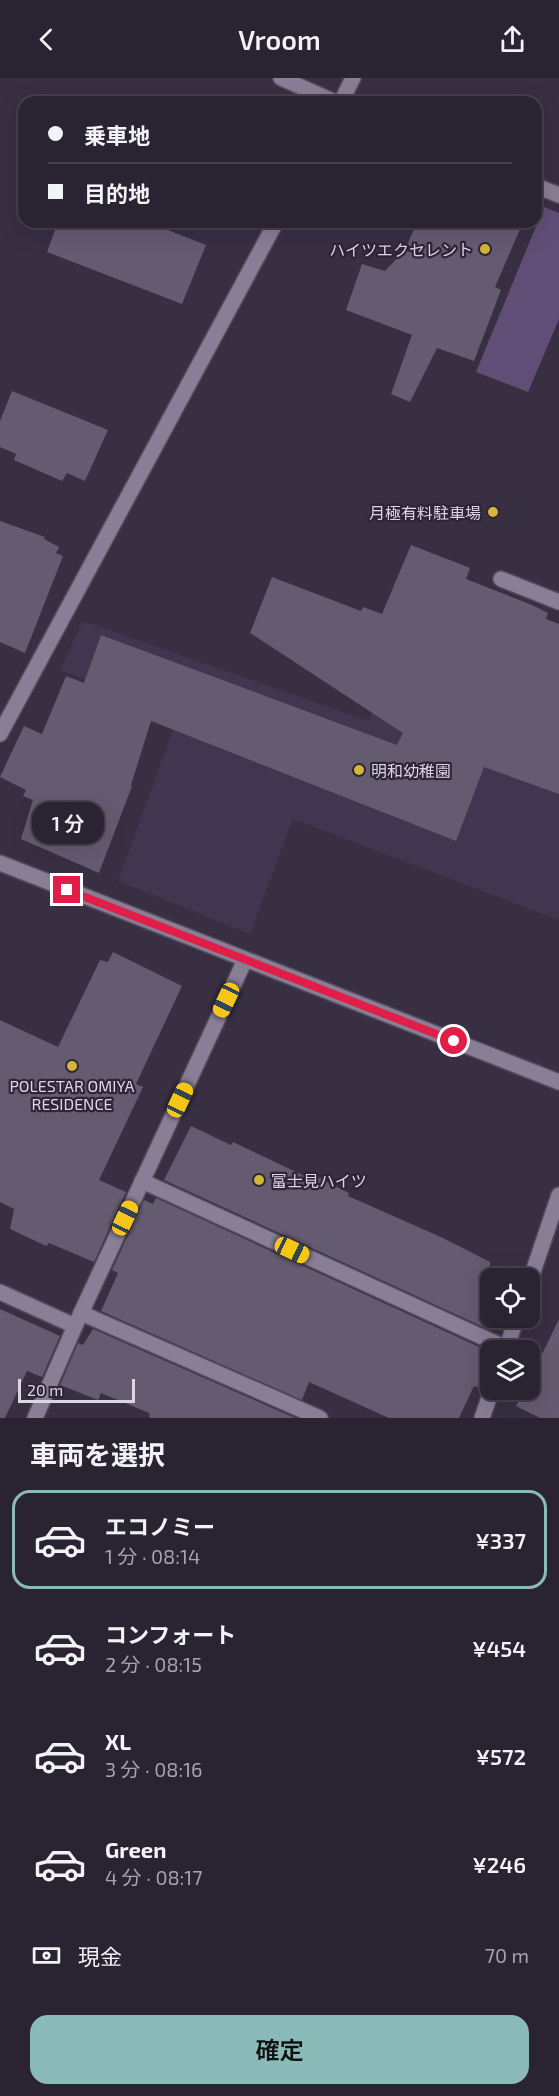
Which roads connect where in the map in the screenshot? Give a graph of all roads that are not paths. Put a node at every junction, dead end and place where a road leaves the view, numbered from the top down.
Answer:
1 (281, 78) edge
2 (353, 78) edge
3 (322, 96) edge
4 (344, 96) edge
5 (542, 188) edge
6 (559, 195) edge
7 (273, 228) edge
8 (501, 579) dead end
9 (559, 602) edge
10 (0, 734) edge
11 (0, 863) edge
12 (245, 960) junction
13 (559, 1082) edge
14 (142, 1181) junction
15 (559, 1195) edge
16 (534, 1268) edge
17 (0, 1292) edge
18 (78, 1319) junction
19 (486, 1340) edge
20 (488, 1400) edge
21 (35, 1418) edge
22 (320, 1418) edge
23 (482, 1418) edge

1 - 3 street
2 - 4 street
5 - 6 street
7 - 10 street
8 - 9 street
11 - 12 street
12 - 13 street
12 - 14 street
14 - 18 street
14 - 19 street
15 - 16 street
17 - 18 street
18 - 21 street
18 - 22 street
20 - 23 street

